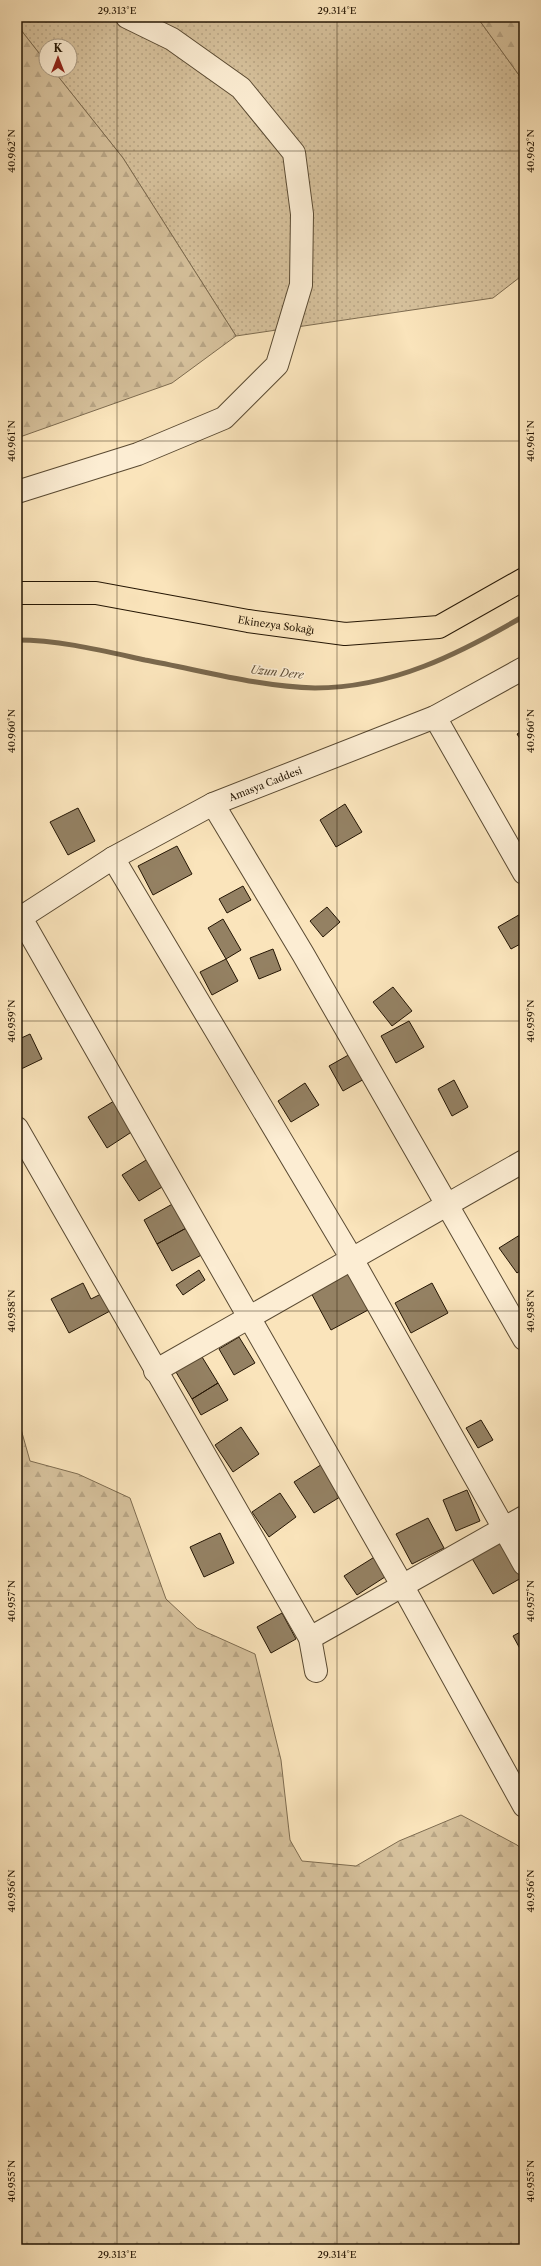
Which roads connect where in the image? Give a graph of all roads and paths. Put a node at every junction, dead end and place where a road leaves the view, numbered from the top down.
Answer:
1 (127, 17) edge
2 (17, 492) edge
3 (524, 579) edge
4 (17, 593) edge
5 (524, 668) edge
6 (435, 717) junction
7 (213, 804) junction
8 (113, 858) junction
9 (524, 873) edge
10 (19, 919) edge
11 (17, 1128) edge
12 (524, 1161) edge
13 (448, 1205) junction
14 (352, 1259) junction
15 (248, 1318) junction
16 (524, 1340) edge
17 (155, 1371) junction
18 (524, 1517) edge
19 (504, 1528) junction
20 (524, 1564) edge
21 (402, 1585) junction
22 (310, 1638) junction
23 (316, 1671) dead end
24 (524, 1806) edge

1 - 2 street
3 - 4 main road, Ekinezya Sokağı
5 - 6 street, Amasya Caddesi
6 - 7 street, Amasya Caddesi
6 - 9 street
7 - 8 street, Amasya Caddesi
7 - 13 street
8 - 10 street, Amasya Caddesi
8 - 14 street
10 - 15 street
11 - 17 street
12 - 13 street
13 - 14 street
13 - 16 street
14 - 15 street
14 - 19 street
15 - 17 street
15 - 21 street
17 - 22 street
18 - 19 street
19 - 20 street
19 - 21 street
21 - 22 street
21 - 24 street
22 - 23 street

